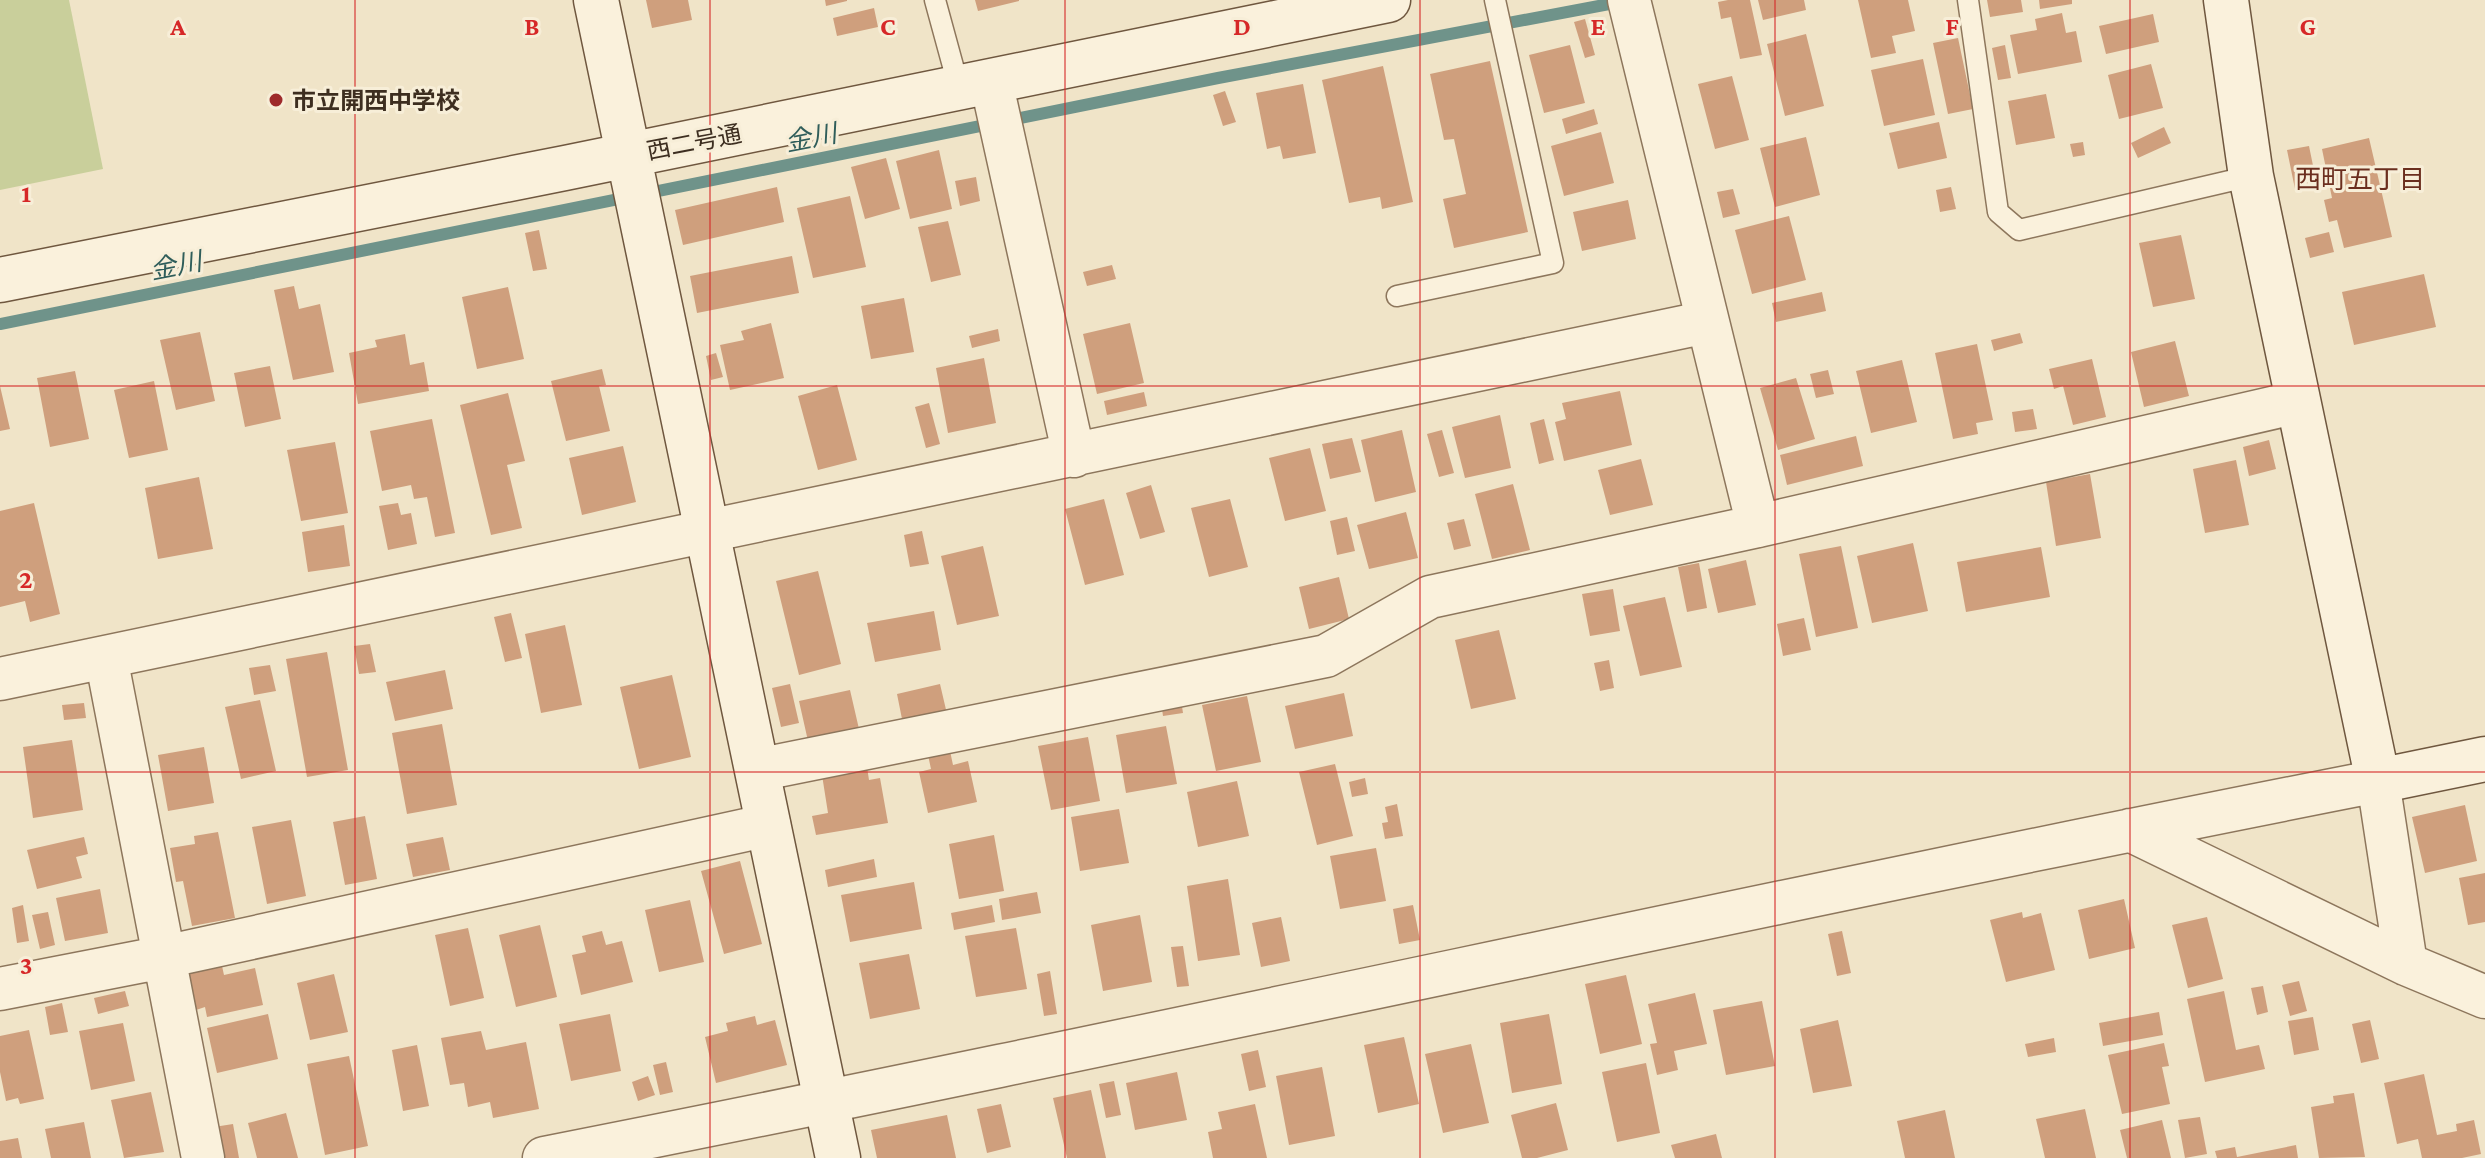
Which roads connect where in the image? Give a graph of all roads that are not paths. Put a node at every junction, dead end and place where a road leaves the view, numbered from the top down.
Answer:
1 (596, 0) edge
2 (935, 0) edge
3 (1388, 0) edge
4 (1495, 0) edge
5 (1629, 0) edge
6 (1968, 0) edge
7 (2226, 0) edge
8 (975, 85) junction
9 (627, 156) junction
10 (2251, 176) junction
11 (0, 280) edge
12 (1397, 296) dead end
13 (1707, 322) junction
14 (2298, 402) junction
15 (1074, 456) junction
16 (1758, 526) junction
17 (707, 533) junction
18 (106, 657) junction
19 (0, 679) edge
20 (2485, 759) edge
21 (757, 770) junction
22 (2378, 781) junction
23 (769, 825) junction
24 (2130, 830) junction
25 (164, 957) junction
26 (2406, 964) junction
27 (0, 989) edge
28 (2485, 997) edge
29 (827, 1102) junction
30 (203, 1158) edge
31 (544, 1158) edge
32 (838, 1158) edge

1 - 9 street
2 - 8 lane
3 - 8 street, 西二号通
4 - 12 lane
5 - 13 street
6 - 10 lane
7 - 10 street
8 - 9 street, 西二号通
8 - 15 street
9 - 11 street, 西二号通
9 - 17 street
10 - 14 street
13 - 15 street
13 - 16 street
14 - 16 street
14 - 22 street
15 - 17 street
16 - 21 street
17 - 18 street
17 - 21 street
18 - 19 street
18 - 25 street
20 - 22 street
21 - 23 street
22 - 24 street
22 - 26 street
23 - 25 street
23 - 29 street
24 - 26 street
24 - 29 street
25 - 27 street
25 - 30 street
26 - 28 street
29 - 31 street
29 - 32 street

